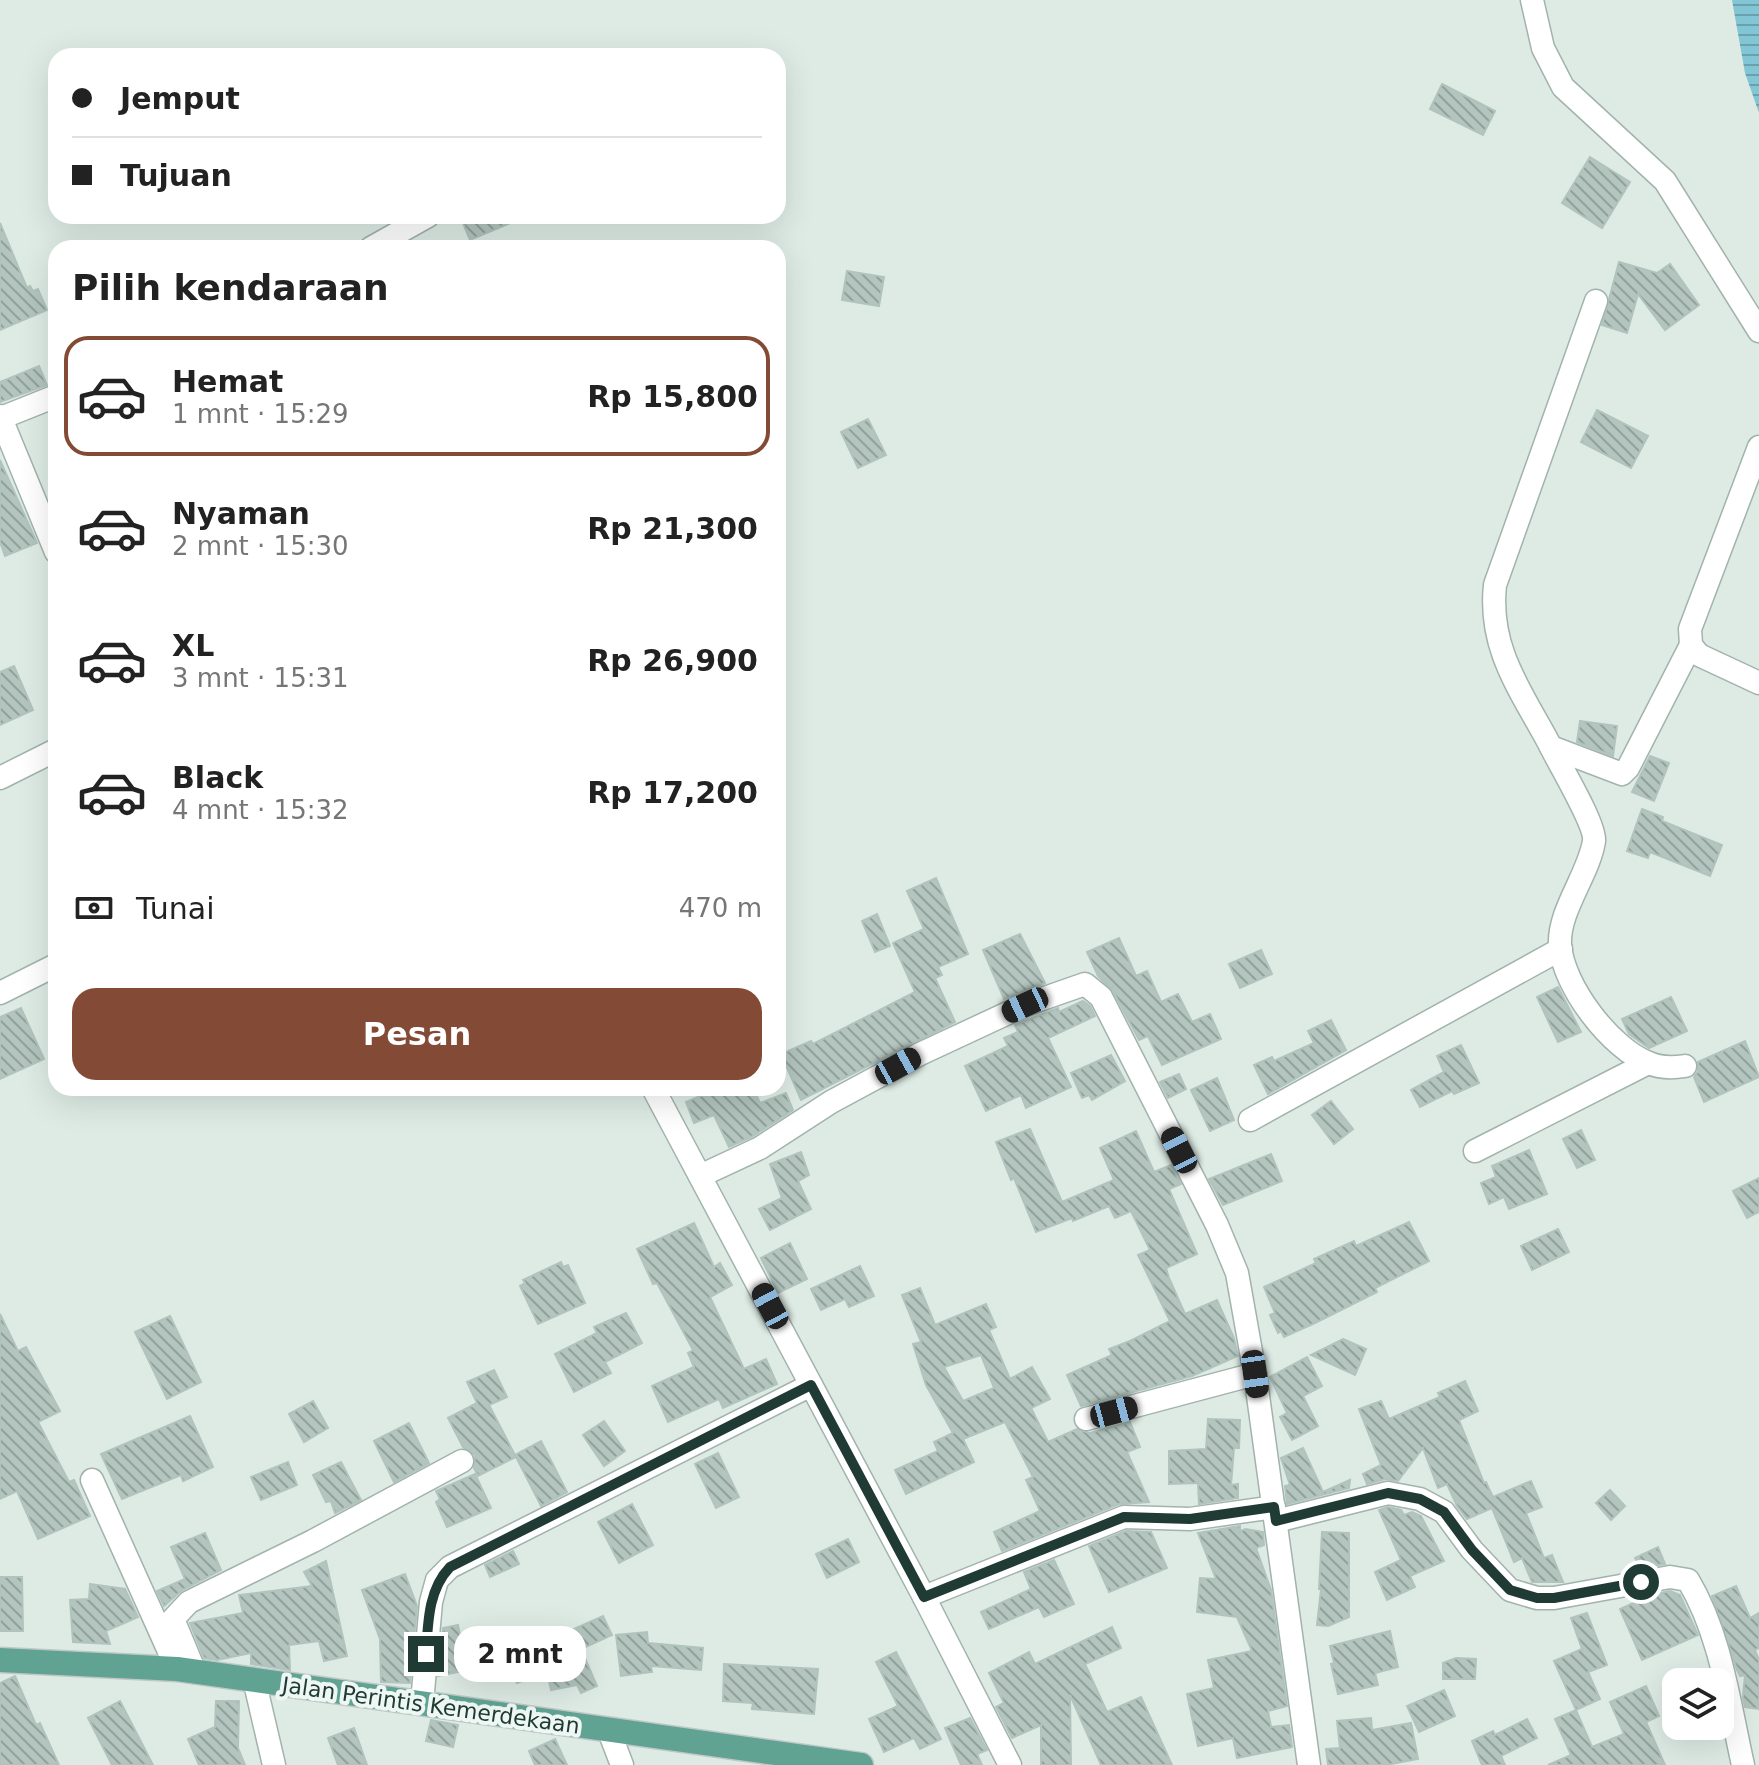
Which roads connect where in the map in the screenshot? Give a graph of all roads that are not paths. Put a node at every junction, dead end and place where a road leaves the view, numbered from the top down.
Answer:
1 (1532, 0) edge
2 (414, 224) edge
3 (385, 240) edge
4 (1596, 301) dead end
5 (1759, 331) edge
6 (48, 399) edge
7 (1, 417) edge
8 (1759, 447) edge
9 (48, 532) edge
10 (1691, 645) junction
11 (1759, 683) edge
12 (1551, 747) junction
13 (48, 754) edge
14 (0, 778) edge
15 (1561, 949) junction
16 (48, 969) edge
17 (0, 993) edge
18 (1648, 1063) junction
19 (1685, 1066) dead end
20 (657, 1096) edge
21 (1250, 1120) dead end
22 (1475, 1151) dead end
23 (700, 1176) junction
24 (1255, 1374) junction
25 (811, 1385) junction
26 (1086, 1419) dead end
27 (462, 1461) dead end
28 (92, 1480) dead end
29 (1275, 1514) junction
30 (924, 1597) junction
31 (0, 1660) edge
32 (186, 1670) junction
33 (254, 1679) junction
34 (422, 1703) junction
35 (609, 1731) junction
36 (274, 1765) edge
37 (622, 1765) edge
38 (861, 1765) edge
39 (1010, 1765) edge
40 (1309, 1765) edge
41 (1743, 1765) edge

1 - 5 street
2 - 3 street
4 - 12 street
6 - 7 street
7 - 9 street
8 - 10 street
10 - 11 street
10 - 12 street
12 - 15 street
13 - 14 street
15 - 18 street
15 - 21 street
16 - 17 street
18 - 19 street
18 - 22 street
20 - 23 street
23 - 24 street
23 - 25 street
24 - 26 street
24 - 29 street
25 - 30 street
25 - 34 street
27 - 32 street
28 - 32 street
29 - 30 street
29 - 40 street
29 - 41 street
30 - 39 street
31 - 32 main road, Jalan Perintis Kemerdekaan
32 - 33 main road, Jalan Perintis Kemerdekaan
33 - 34 main road, Jalan Perintis Kemerdekaan
33 - 36 street
34 - 35 main road, Jalan Perintis Kemerdekaan
35 - 37 street
35 - 38 main road, Jalan Perintis Kemerdekaan

